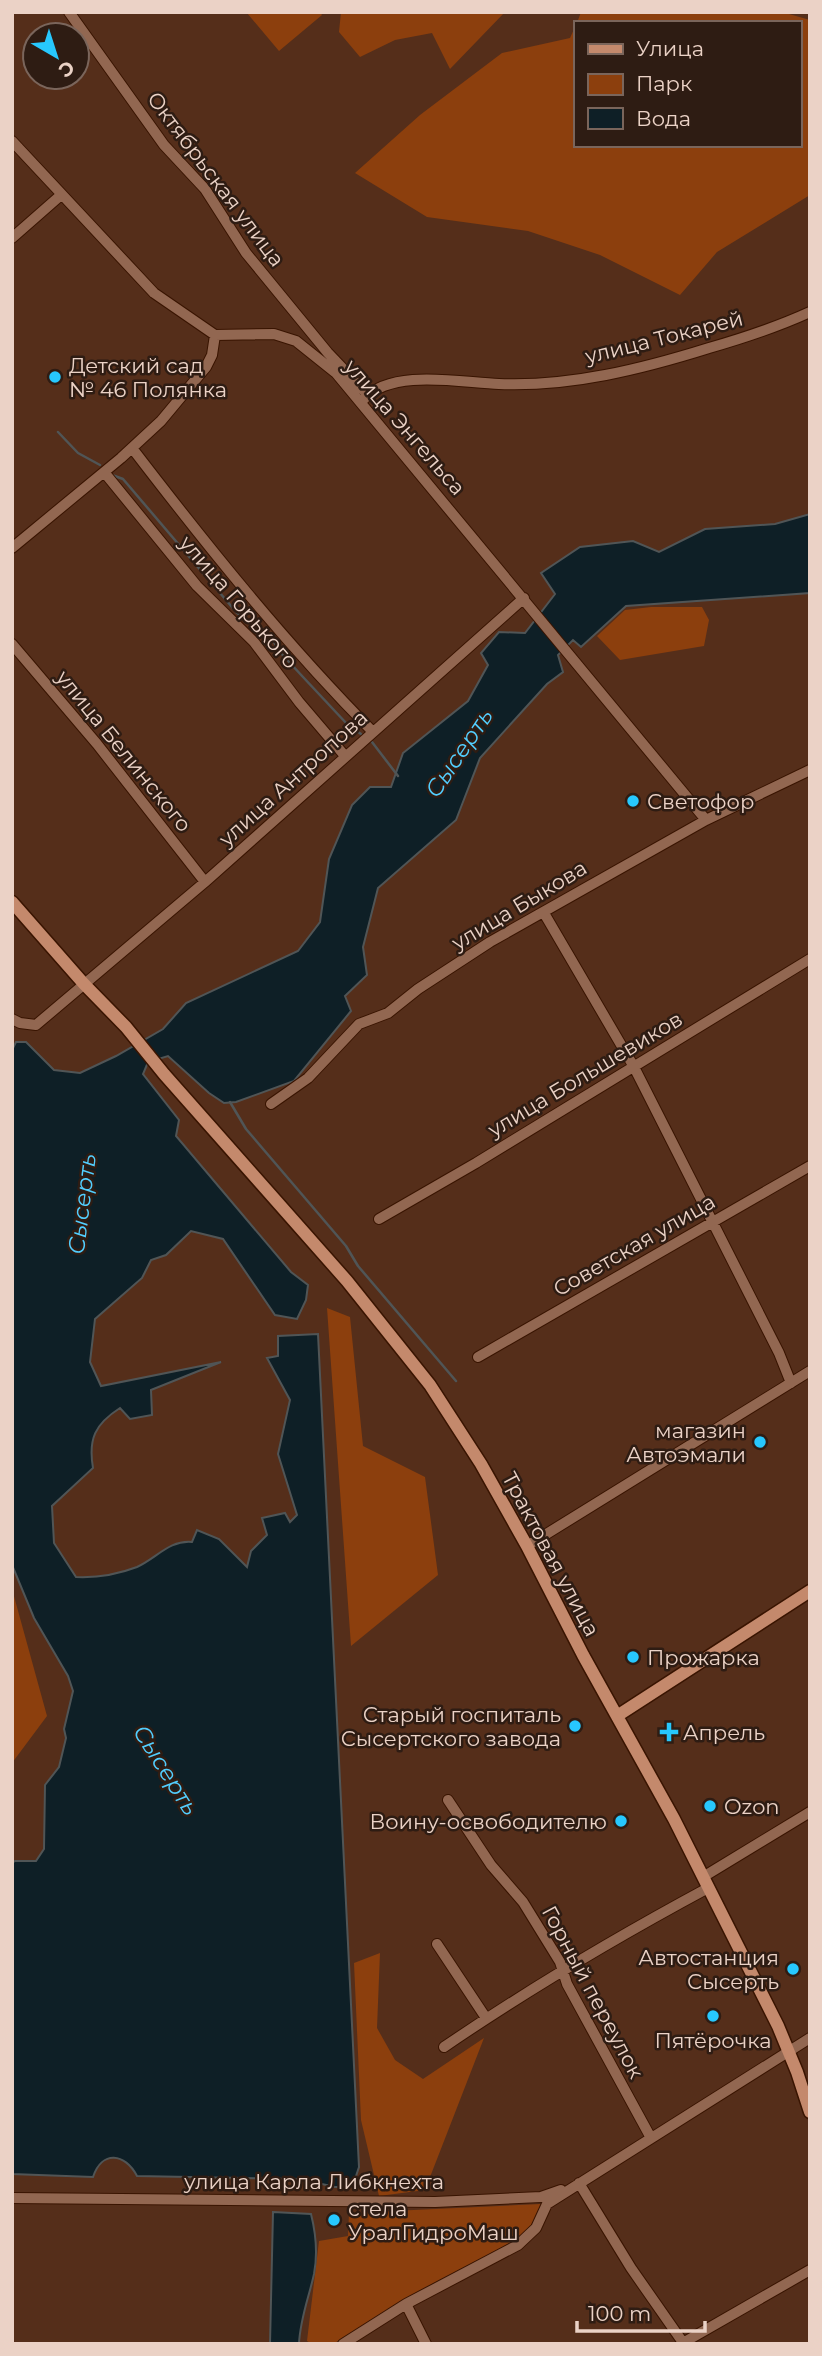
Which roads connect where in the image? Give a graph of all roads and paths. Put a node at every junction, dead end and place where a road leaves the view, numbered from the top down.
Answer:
1 (69, 12) edge
2 (12, 141) edge
3 (61, 195) junction
4 (12, 239) edge
5 (810, 312) edge
6 (215, 335) junction
7 (365, 398) junction
8 (132, 448) junction
9 (104, 472) junction
10 (12, 548) edge
11 (524, 598) junction
12 (12, 644) edge
13 (373, 732) junction
14 (345, 757) junction
15 (810, 770) edge
16 (706, 820) junction
17 (205, 882) junction
18 (12, 902) edge
19 (544, 912) junction
20 (810, 959) edge
21 (84, 984) junction
22 (12, 1019) edge
23 (634, 1067) junction
24 (271, 1104) dead end
25 (810, 1166) edge
26 (379, 1219) dead end
27 (713, 1221) junction
28 (478, 1357) dead end
29 (810, 1371) edge
30 (791, 1382) junction
31 (527, 1546) junction
32 (810, 1591) edge
33 (617, 1716) junction
34 (448, 1800) dead end
35 (810, 1812) edge
36 (706, 1882) junction
37 (437, 1944) dead end
38 (561, 1971) junction
39 (486, 2018) junction
40 (810, 2038) edge
41 (444, 2047) dead end
42 (788, 2052) junction
43 (810, 2112) edge
44 (651, 2138) junction
45 (575, 2185) junction
46 (12, 2197) edge
47 (810, 2270) edge
48 (406, 2304) junction
49 (683, 2343) edge
50 (343, 2344) edge
51 (426, 2344) edge

1 - 7 street, Октябрьская улица
2 - 3 street
3 - 4 street
3 - 6 street
5 - 7 street, улица Токарей
6 - 7 street, улица Энгельса
6 - 8 street
7 - 11 street, улица Энгельса
8 - 9 street
8 - 13 street, улица Горького
9 - 10 street
9 - 14 street, улица Горького
11 - 13 street, улица Антропова
11 - 16 street, улица Энгельса
12 - 17 street, улица Белинского
13 - 14 street, улица Антропова
14 - 17 street, улица Антропова
15 - 16 street, улица Быкова
16 - 19 street, улица Быкова
17 - 21 street, улица Антропова
18 - 21 main road, Трактовая улица
19 - 23 street
19 - 24 street, улица Быкова
20 - 23 street, улица Большевиков
21 - 22 street, улица Антропова
21 - 31 main road, Трактовая улица
23 - 26 street, улица Большевиков
23 - 27 street
25 - 27 street, Советская улица
27 - 28 street, Советская улица
27 - 30 street
29 - 30 street
30 - 31 street
31 - 33 main road, Трактовая улица
32 - 33 main road
33 - 36 main road, Трактовая улица
34 - 38 street, Горный переулок
35 - 36 street
36 - 38 street
36 - 42 main road, Трактовая улица
37 - 39 street
38 - 39 street
38 - 44 street, Горный переулок
39 - 41 street
40 - 42 street, улица Карла Либкнехта
42 - 43 main road, Трактовая улица
42 - 44 street, улица Карла Либкнехта
44 - 45 street, улица Карла Либкнехта
45 - 46 street, улица Карла Либкнехта
45 - 48 street, улица Карла Либкнехта
45 - 49 street
47 - 49 street
48 - 50 street, улица Карла Либкнехта
48 - 51 street

